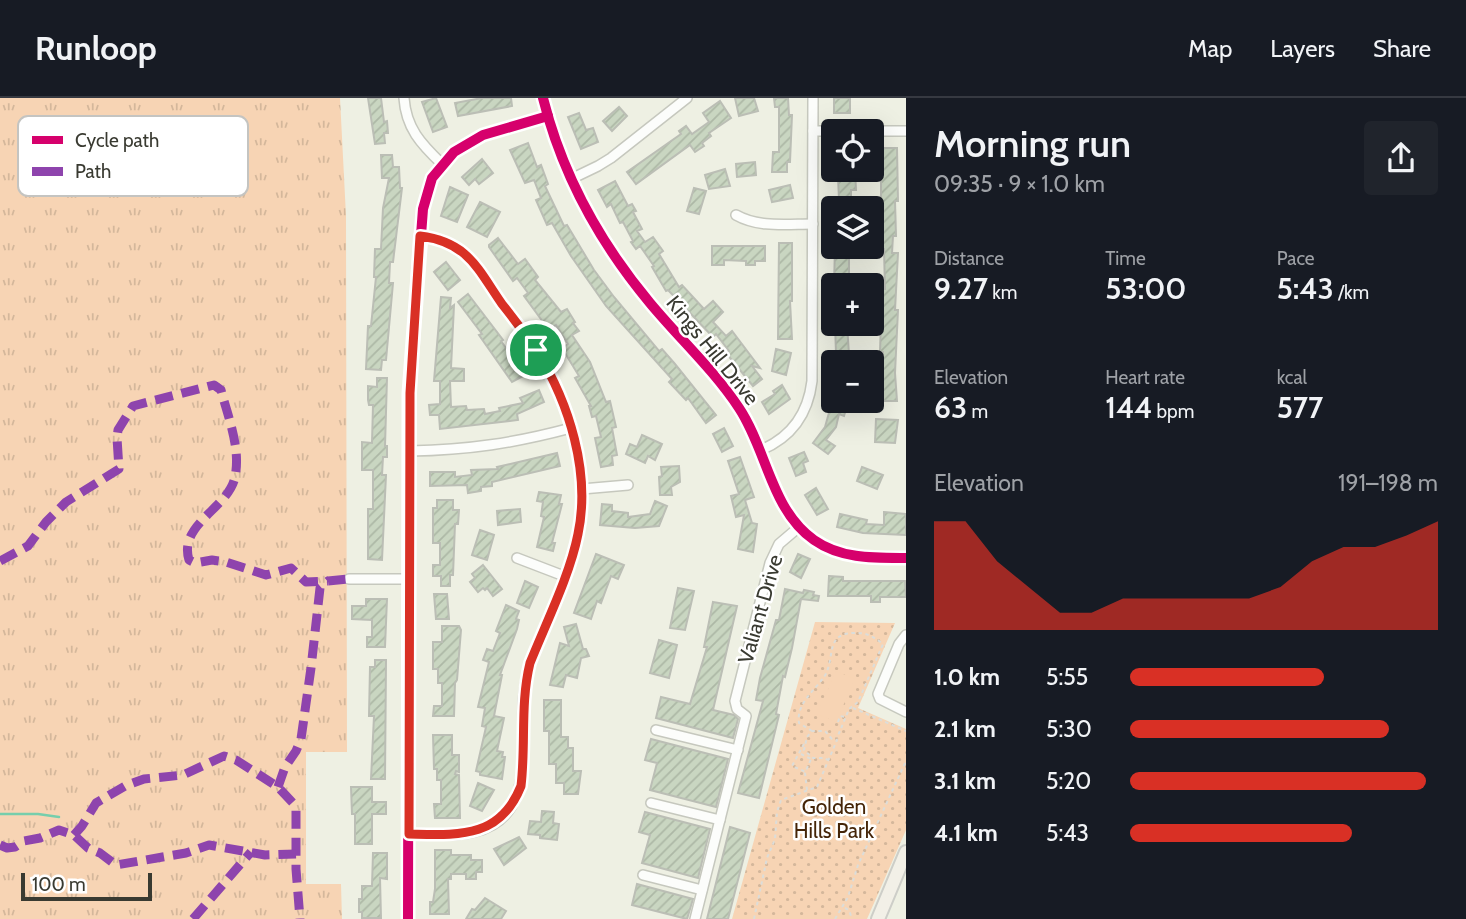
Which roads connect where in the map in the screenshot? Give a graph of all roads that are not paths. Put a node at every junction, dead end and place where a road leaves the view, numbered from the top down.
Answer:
1 (404, 98) edge
2 (543, 98) edge
3 (687, 98) edge
4 (813, 98) edge
5 (548, 116) junction
6 (813, 131) junction
7 (906, 131) edge
8 (442, 164) junction
9 (571, 179) junction
10 (736, 215) dead end
11 (813, 224) junction
12 (420, 236) junction
13 (571, 428) junction
14 (761, 450) junction
15 (410, 451) junction
16 (628, 485) dead end
17 (582, 489) junction
18 (799, 527) junction
19 (517, 558) dead end
20 (906, 558) edge
21 (564, 576) junction
22 (349, 579) dead end
23 (409, 579) junction
24 (906, 635) edge
25 (906, 712) edge
26 (656, 730) dead end
27 (737, 750) junction
28 (651, 803) dead end
29 (720, 820) junction
30 (409, 834) junction
31 (906, 852) edge
32 (643, 875) dead end
33 (702, 890) junction
34 (408, 919) edge
35 (695, 919) edge
36 (878, 919) edge

1 - 8 street
2 - 5 street, Kings Hill Drive
3 - 9 street
4 - 6 street
5 - 8 street
5 - 9 street, Kings Hill Drive
6 - 7 street
6 - 11 street
8 - 12 street
9 - 14 street, Kings Hill Drive
10 - 11 street
11 - 14 street
12 - 13 street
12 - 15 street
13 - 15 street
13 - 17 street
14 - 18 street, Kings Hill Drive
15 - 23 street
16 - 17 street
17 - 21 street
18 - 20 street, Kings Hill Drive
18 - 27 street, Valiant Drive
19 - 21 street
21 - 30 street
22 - 23 street
23 - 30 street
24 - 25 street
26 - 27 street
27 - 29 street
28 - 29 street
29 - 33 street
30 - 34 street
31 - 36 main road
32 - 33 street
33 - 35 street

